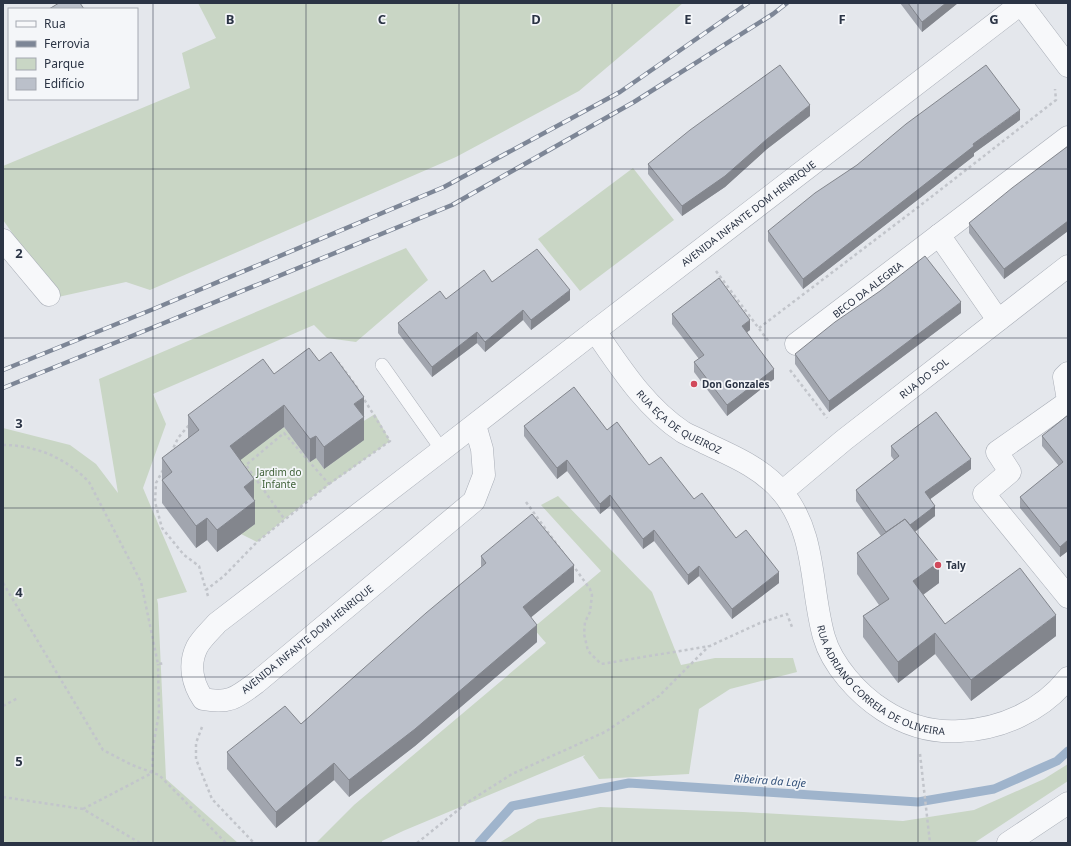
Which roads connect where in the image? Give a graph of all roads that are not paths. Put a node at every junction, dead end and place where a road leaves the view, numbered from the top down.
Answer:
1 (1022, 4) edge
2 (1066, 64) edge
3 (1068, 137) edge
4 (940, 235) junction
5 (3, 240) edge
6 (1068, 266) edge
7 (49, 295) dead end
8 (998, 320) junction
9 (595, 330) junction
10 (796, 344) dead end
11 (382, 365) dead end
12 (1068, 373) edge
13 (1068, 401) edge
14 (475, 425) junction
15 (442, 450) junction
16 (782, 492) junction
17 (1068, 597) edge
18 (1068, 678) edge
19 (1068, 803) edge
20 (1008, 843) edge

1 - 2 street
1 - 9 street, AVENIDA INFANTE DOM HENRIQUE
3 - 4 street, BECO DA ALEGRIA
4 - 8 street
4 - 10 street, BECO DA ALEGRIA
5 - 7 street
6 - 8 street, RUA DO SOL
8 - 16 street, RUA DO SOL
9 - 14 street, AVENIDA INFANTE DOM HENRIQUE
9 - 16 street, RUA EÇA DE QUEIROZ
11 - 15 lane
12 - 13 street
13 - 17 street
14 - 15 street, AVENIDA INFANTE DOM HENRIQUE
14 - 15 street, AVENIDA INFANTE DOM HENRIQUE
16 - 18 street, RUA ADRIANO CORREIA DE OLIVEIRA
19 - 20 street

